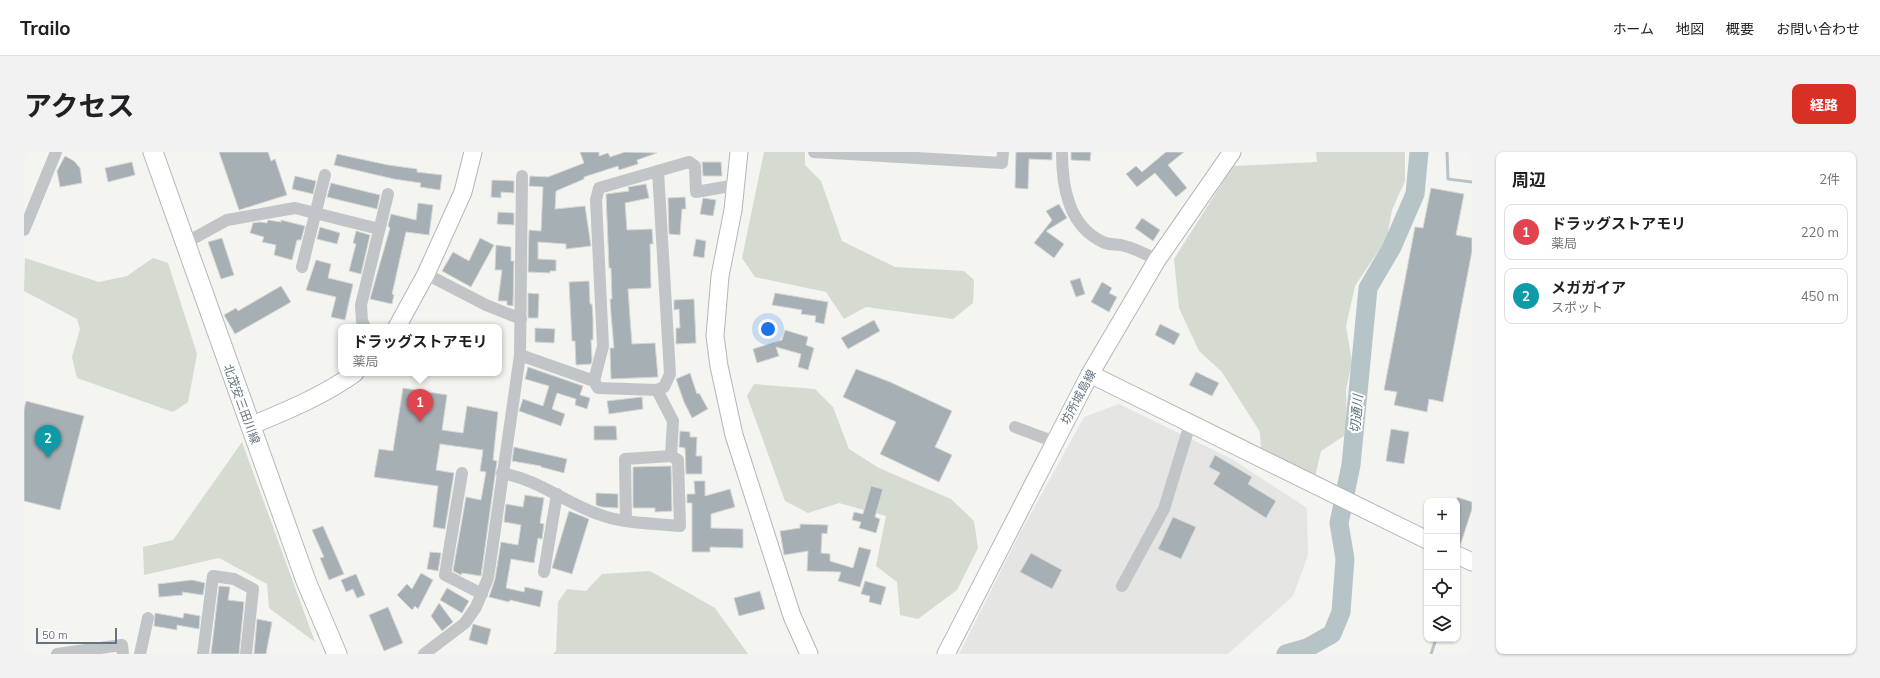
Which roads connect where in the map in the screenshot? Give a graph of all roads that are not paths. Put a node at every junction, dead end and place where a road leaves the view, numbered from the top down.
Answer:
1 (56, 152) edge
2 (153, 152) edge
3 (473, 152) edge
4 (739, 152) edge
5 (814, 152) edge
6 (1003, 152) edge
7 (1062, 152) edge
8 (1232, 152) edge
9 (689, 157) edge
10 (658, 171) junction
11 (324, 175) dead end
12 (522, 176) dead end
13 (736, 185) junction
14 (388, 194) dead end
15 (315, 213) junction
16 (380, 229) junction
17 (24, 230) edge
18 (185, 243) junction
19 (1158, 260) junction
20 (302, 267) dead end
21 (426, 274) junction
22 (521, 319) junction
23 (364, 324) edge
24 (399, 324) edge
25 (520, 355) junction
26 (1090, 374) junction
27 (351, 376) edge
28 (594, 381) junction
29 (657, 390) junction
30 (1190, 424) junction
31 (250, 426) junction
32 (1015, 427) dead end
33 (1055, 442) junction
34 (671, 456) junction
35 (462, 473) dead end
36 (502, 473) junction
37 (557, 494) junction
38 (626, 521) junction
39 (1424, 539) edge
40 (1460, 556) edge
41 (1472, 562) edge
42 (544, 572) dead end
43 (1122, 586) dead end
44 (482, 594) junction
45 (148, 618) dead end
46 (80, 652) edge
47 (57, 654) edge
48 (123, 654) edge
49 (140, 654) edge
50 (203, 654) edge
51 (246, 654) edge
52 (337, 654) edge
53 (424, 654) edge
54 (808, 654) edge
55 (946, 654) edge

1 - 17 street
2 - 18 main road, 北茂安三田川線
3 - 21 street
4 - 13 street
5 - 6 street
7 - 19 street
8 - 19 street, 坊所城島線
9 - 10 street
9 - 13 street
10 - 28 street
10 - 29 street
11 - 15 street
12 - 22 street
13 - 54 street
14 - 16 street
15 - 16 street
15 - 18 street
15 - 20 street
16 - 23 street
18 - 31 main road, 北茂安三田川線
19 - 26 street, 坊所城島線
21 - 22 street
21 - 24 street
22 - 25 street
25 - 28 street
25 - 36 street
26 - 30 street
26 - 33 street, 坊所城島線
27 - 31 street
28 - 29 street
29 - 34 street
30 - 39 street
30 - 43 street
31 - 52 main road, 北茂安三田川線
32 - 33 street
33 - 55 street, 坊所城島線
34 - 38 street
34 - 38 street
35 - 44 street
36 - 37 street
36 - 44 street
37 - 38 street
37 - 42 street
40 - 41 street
44 - 53 street
45 - 49 street
46 - 47 street
46 - 48 street
50 - 51 street

